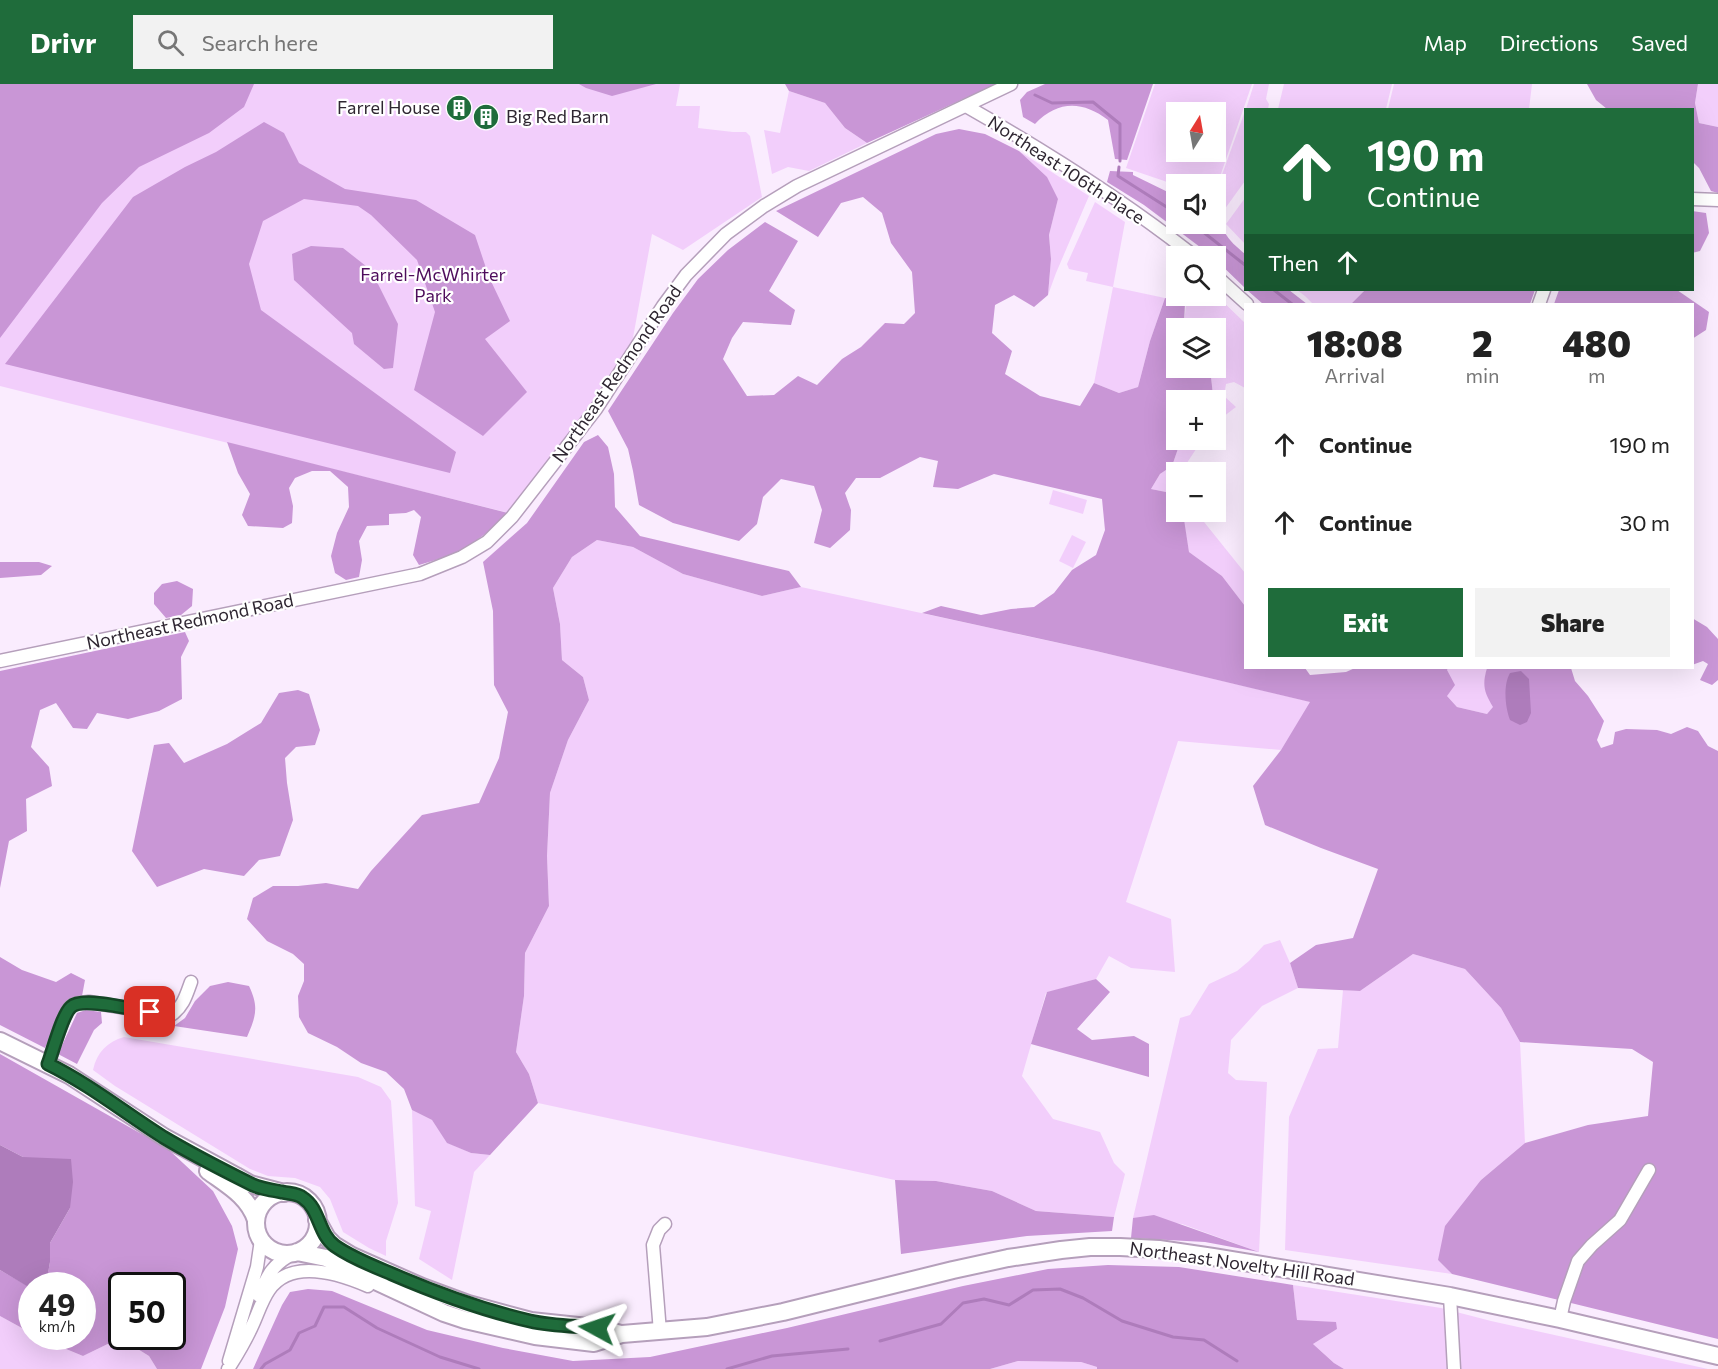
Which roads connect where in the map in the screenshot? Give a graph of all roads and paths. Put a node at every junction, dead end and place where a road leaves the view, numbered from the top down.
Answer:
1 (1011, 84) edge
2 (966, 106) junction
3 (1694, 199) edge
4 (1715, 200) edge
5 (1718, 213) edge
6 (1180, 246) edge
7 (1226, 285) edge
8 (1246, 303) edge
9 (0, 661) edge
10 (191, 982) dead end
11 (0, 1041) edge
12 (48, 1064) junction
13 (164, 1137) junction
14 (1649, 1170) dead end
15 (284, 1193) junction
16 (256, 1220) junction
17 (317, 1220) junction
18 (665, 1224) dead end
19 (261, 1240) junction
20 (296, 1253) junction
21 (1450, 1296) junction
22 (444, 1313) junction
23 (1560, 1319) junction
24 (660, 1332) junction
25 (622, 1335) junction
26 (1718, 1356) edge
27 (227, 1369) edge
28 (1454, 1369) edge

1 - 2 street, Northeast Redmond Road
2 - 6 street, Northeast 106th Place
2 - 9 street, Northeast Redmond Road
3 - 4 street
4 - 5 street
7 - 8 street
10 - 12 street
11 - 12 main road
12 - 13 main road
13 - 15 main road
13 - 16 main road
14 - 23 street
15 - 16 main road
15 - 17 main road
16 - 19 main road
17 - 20 main road
17 - 25 main road, Northeast Novelty Hill Road
18 - 24 street
19 - 20 main road
19 - 27 street
20 - 22 main road, Northeast Novelty Hill Road
20 - 27 street
21 - 23 main road, Northeast Novelty Hill Road
21 - 24 main road, Northeast Novelty Hill Road
21 - 28 street
22 - 25 main road, Northeast Novelty Hill Road
22 - 27 street
23 - 26 main road, Northeast Novelty Hill Road
24 - 25 main road, Northeast Novelty Hill Road

